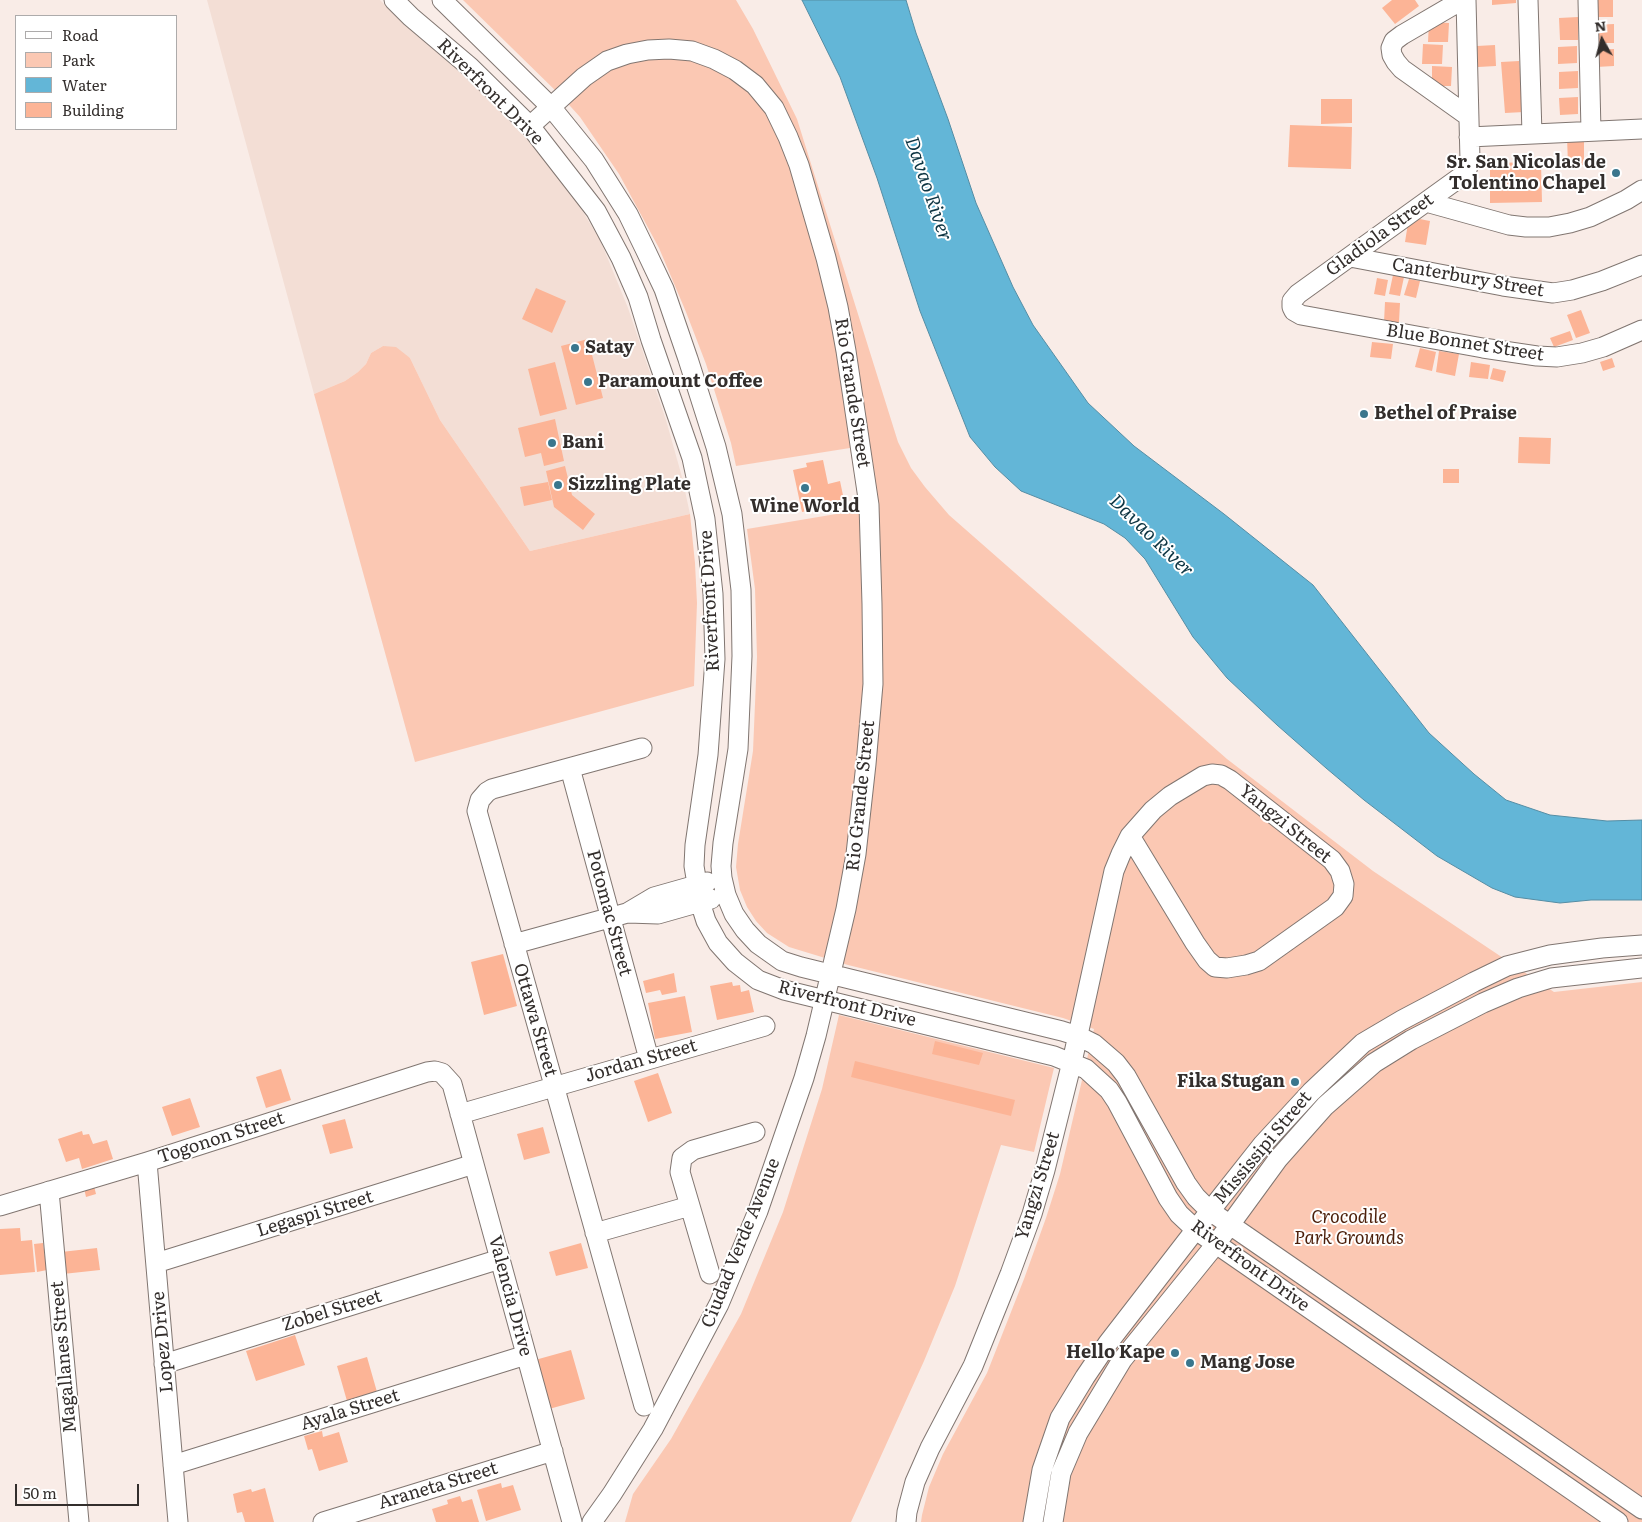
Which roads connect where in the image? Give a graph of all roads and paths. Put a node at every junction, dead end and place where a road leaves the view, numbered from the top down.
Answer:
1 (394, 0) edge
2 (442, 0) edge
3 (1462, 0) edge
4 (1466, 0) edge
5 (1528, 0) edge
6 (1588, 0) edge
7 (551, 107) junction
8 (1468, 116) junction
9 (530, 126) junction
10 (1642, 129) edge
11 (1591, 131) junction
12 (1532, 134) junction
13 (1469, 137) junction
14 (1642, 190) edge
15 (1426, 202) junction
16 (1350, 257) junction
17 (1642, 265) edge
18 (664, 289) junction
19 (638, 297) junction
20 (1291, 304) joint
21 (1642, 330) edge
22 (642, 748) dead end
23 (570, 768) junction
24 (1130, 836) junction
25 (724, 887) junction
26 (698, 894) junction
27 (618, 916) junction
28 (514, 944) junction
29 (1642, 945) edge
30 (1642, 968) edge
31 (831, 974) junction
32 (825, 1000) junction
33 (765, 1026) dead end
34 (1078, 1036) junction
35 (649, 1059) junction
36 (1072, 1062) junction
37 (442, 1073) joint
38 (554, 1086) junction
39 (460, 1114) junction
40 (754, 1132) dead end
41 (147, 1162) junction
42 (474, 1164) junction
43 (49, 1191) junction
44 (0, 1206) edge
45 (690, 1206) junction
46 (1210, 1211) junction
47 (1229, 1225) junction
48 (1196, 1230) junction
49 (595, 1233) junction
50 (1216, 1244) junction
51 (500, 1259) junction
52 (156, 1263) junction
53 (710, 1274) dead end
54 (526, 1355) junction
55 (164, 1364) junction
56 (644, 1406) dead end
57 (553, 1451) junction
58 (173, 1465) junction
59 (1642, 1509) edge
60 (79, 1522) edge
61 (178, 1522) edge
62 (323, 1522) edge
63 (572, 1522) edge
64 (592, 1522) edge
65 (906, 1522) edge
66 (1033, 1522) edge
67 (1053, 1522) edge
68 (1618, 1522) edge

1 - 9 street, Riverfront Drive
2 - 7 street, Riverfront Drive
3 - 8 street
4 - 8 street, Gladiola Street
5 - 12 street
6 - 11 street
7 - 9 street, Rio Grande Street
7 - 18 street, Riverfront Drive
7 - 31 street, Rio Grande Street
8 - 13 street, Gladiola Street
9 - 19 street, Riverfront Drive
10 - 11 street
11 - 12 street
12 - 13 street
13 - 15 street, Gladiola Street
14 - 15 street
15 - 16 street, Gladiola Street
16 - 17 street, Canterbury Street
16 - 20 street, Gladiola Street
18 - 19 street
18 - 25 street, Riverfront Drive
19 - 26 street, Riverfront Drive
20 - 21 street, Blue Bonnet Street
22 - 23 street, Ottawa Street
23 - 27 street, Potomac Street
23 - 28 street, Ottawa Street
24 - 24 street, Yangzi Street
24 - 34 street, Yangzi Street
25 - 26 street
25 - 31 street, Riverfront Drive
26 - 27 street
26 - 32 street, Riverfront Drive
27 - 28 street
27 - 35 street, Potomac Street
28 - 38 street, Ottawa Street
29 - 46 street, Mississipi Street
30 - 47 street, Mississipi Street
31 - 32 street, Rio Grande Street
31 - 34 street, Riverfront Drive
32 - 36 street, Riverfront Drive
32 - 64 street, Ciudad Verde Avenue
33 - 35 street, Jordan Street
34 - 36 street, Yangzi Street
34 - 46 street, Riverfront Drive
35 - 38 street, Jordan Street
36 - 48 street, Riverfront Drive
36 - 65 street, Yangzi Street
37 - 39 street, Valencia Drive
37 - 41 street, Togonon Street
38 - 39 street, Jordan Street
38 - 49 street, Ottawa Street
39 - 42 street, Valencia Drive
40 - 45 street
41 - 43 street, Togonon Street
41 - 52 street, Lopez Drive
42 - 51 street, Valencia Drive
42 - 52 street, Legaspi Street
43 - 44 street, Togonon Street
43 - 60 street, Magallanes Street
45 - 49 street
45 - 53 street
46 - 47 street, Riverfront Drive
46 - 48 street, Mississipi Street
47 - 50 street, Mississipi Street
47 - 59 street, Riverfront Drive
48 - 50 street, Riverfront Drive
48 - 66 street, Mississipi Street
49 - 56 street, Ottawa Street
50 - 67 street, Mississipi Street
50 - 68 street, Riverfront Drive
51 - 54 street, Valencia Drive
51 - 55 street, Zobel Street
52 - 55 street, Lopez Drive
54 - 57 street, Valencia Drive
54 - 58 street, Ayala Street
55 - 58 street, Lopez Drive
57 - 62 street, Araneta Street
57 - 63 street, Valencia Drive
58 - 61 street, Lopez Drive

